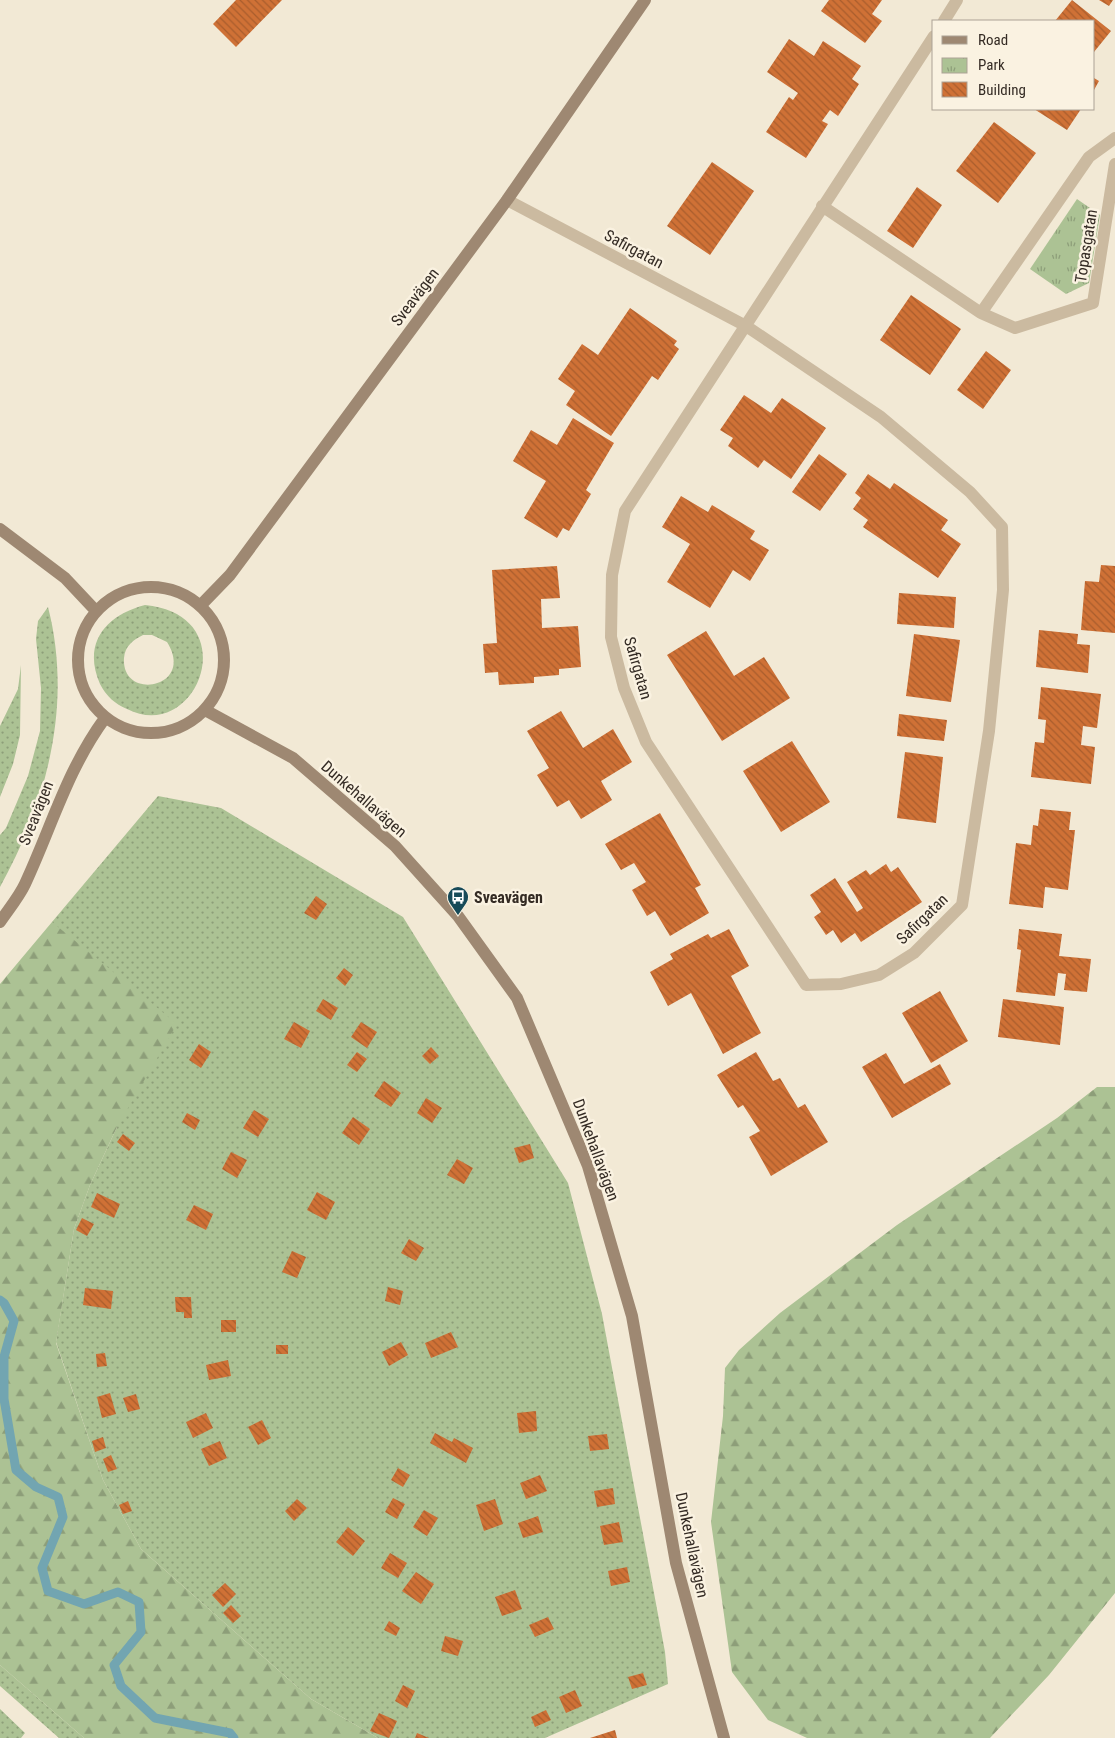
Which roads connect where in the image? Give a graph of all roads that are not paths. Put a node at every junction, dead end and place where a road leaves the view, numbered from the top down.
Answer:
1 (645, 0) edge
2 (958, 0) edge
3 (945, 20) edge
4 (932, 39) edge
5 (1115, 138) edge
6 (1115, 164) edge
7 (507, 200) junction
8 (822, 206) junction
9 (981, 313) junction
10 (746, 326) junction
11 (0, 528) edge
12 (200, 606) junction
13 (96, 611) junction
14 (205, 710) junction
15 (106, 718) junction
16 (0, 922) edge
17 (724, 1738) edge

1 - 7 street, Sveavägen
2 - 3 street
4 - 8 street
5 - 9 street, Topasgatan
6 - 9 street, Topasgatan
7 - 10 street, Safirgatan
7 - 12 street, Sveavägen
8 - 9 street, Topasgatan
8 - 10 street
10 - 10 street, Safirgatan
11 - 13 street
12 - 13 street
12 - 14 street
13 - 15 street
14 - 15 street
14 - 17 street, Dunkehallavägen
15 - 16 street, Sveavägen

